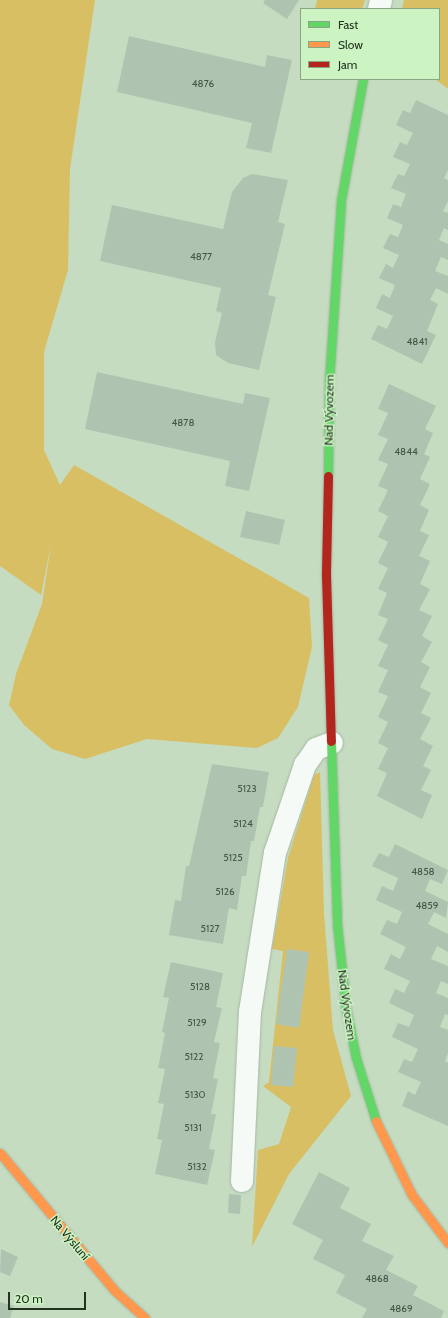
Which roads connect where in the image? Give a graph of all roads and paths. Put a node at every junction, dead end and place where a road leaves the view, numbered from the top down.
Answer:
1 (363, 80) edge
2 (332, 743) junction
3 (0, 1153) edge
4 (242, 1181) dead end
5 (448, 1243) edge
6 (145, 1318) edge

1 - 2 street, Nad Vývozem
2 - 4 street
2 - 5 street, Nad Vývozem
3 - 6 street, Na Výsluní

